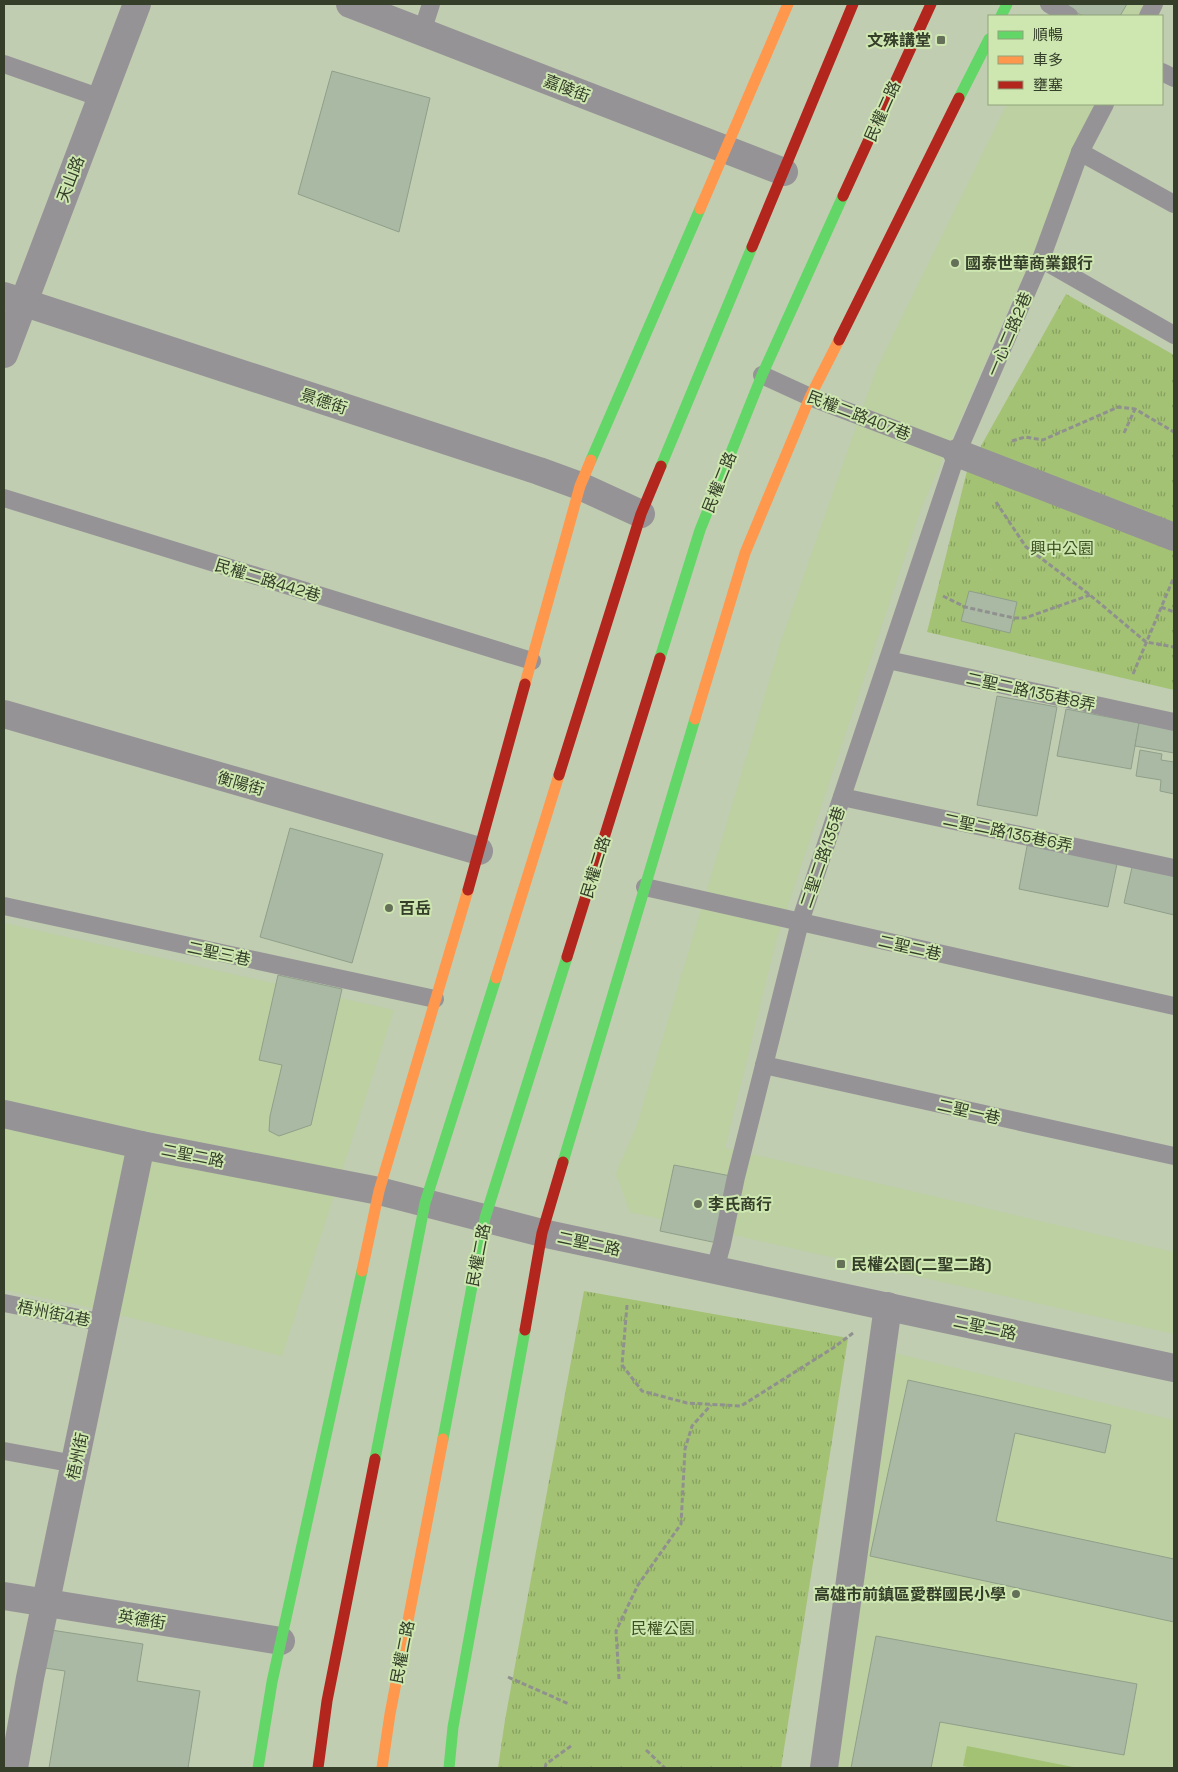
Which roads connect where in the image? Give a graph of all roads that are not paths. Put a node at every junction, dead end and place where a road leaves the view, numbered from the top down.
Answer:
1 (137, 4) edge
2 (350, 4) edge
3 (432, 4) edge
4 (788, 4) edge
5 (853, 4) edge
6 (931, 4) edge
7 (1007, 4) edge
8 (1049, 4) edge
9 (1001, 15) edge
10 (1067, 15) edge
11 (422, 32) junction
12 (988, 41) edge
13 (4, 64) edge
14 (101, 98) junction
15 (1104, 105) edge
16 (726, 149) junction
17 (1080, 152) junction
18 (784, 172) junction
19 (1174, 204) edge
20 (1041, 259) junction
21 (14, 299) edge
22 (1174, 334) edge
23 (4, 354) edge
24 (762, 375) junction
25 (810, 397) junction
26 (957, 453) junction
27 (580, 486) junction
28 (4, 498) edge
29 (641, 514) junction
30 (1174, 537) edge
31 (888, 660) junction
32 (532, 661) junction
33 (4, 714) edge
34 (1174, 722) edge
35 (842, 797) junction
36 (478, 851) junction
37 (1174, 868) edge
38 (645, 887) junction
39 (4, 906) edge
40 (800, 922) junction
41 (435, 999) junction
42 (1174, 1006) edge
43 (764, 1065) junction
44 (4, 1114) edge
45 (141, 1145) junction
46 (1174, 1156) edge
47 (378, 1191) junction
48 (425, 1203) junction
49 (485, 1218) junction
50 (542, 1233) junction
51 (715, 1269) junction
52 (4, 1303) edge
53 (888, 1306) junction
54 (104, 1323) junction
55 (1173, 1364) edge
56 (4, 1451) edge
57 (75, 1464) junction
58 (4, 1596) edge
59 (46, 1603) junction
60 (281, 1641) junction
61 (11, 1740) edge
62 (14, 1768) edge
63 (258, 1768) edge
64 (318, 1768) edge
65 (382, 1768) edge
66 (449, 1768) edge
67 (824, 1768) edge

1 - 14 street, 天山路
2 - 11 street, 嘉陵街
3 - 11 lane
4 - 16 street
5 - 18 street
6 - 24 street, 民權二路
7 - 9 street
8 - 10 lane
11 - 16 street, 嘉陵街
12 - 25 street
13 - 14 lane
14 - 21 street, 天山路
15 - 17 lane, 一心二路2巷
16 - 18 street, 嘉陵街
16 - 27 street
17 - 19 lane
17 - 20 lane, 一心二路2巷
18 - 29 street
20 - 22 lane
20 - 26 lane, 一心二路2巷
21 - 23 street, 天山路
21 - 27 street, 景德街
24 - 25 lane, 民權二路407巷
24 - 49 street, 民權二路
25 - 26 lane, 民權二路407巷
25 - 38 street
26 - 30 street
26 - 31 lane, 二聖二路135巷
27 - 29 street, 景德街
27 - 32 street
28 - 32 lane, 民權二路442巷
29 - 48 street
31 - 34 lane, 二聖二路135巷8弄
31 - 35 lane, 二聖二路135巷
32 - 36 street
33 - 36 street, 衡陽街
35 - 37 lane, 二聖二路135巷6弄
35 - 40 lane, 二聖二路135巷
36 - 41 street
38 - 40 lane, 二聖二巷
38 - 50 street
39 - 41 lane, 二聖三巷
40 - 42 lane, 二聖二巷
40 - 43 lane, 二聖二路135巷
41 - 47 street
43 - 46 lane, 二聖一巷
43 - 51 lane, 二聖二路135巷
44 - 45 street, 二聖二路
45 - 47 street, 二聖二路
45 - 54 street, 梧州街
47 - 48 street, 二聖二路
47 - 60 street
48 - 49 street, 二聖二路
48 - 64 street
49 - 50 street, 二聖二路
49 - 65 street, 民權二路
50 - 51 street, 二聖二路
50 - 66 street
51 - 53 street, 二聖二路
52 - 54 lane, 梧州街4巷
53 - 55 street, 二聖二路
53 - 67 street
54 - 57 street, 梧州街
56 - 57 lane
57 - 59 street, 梧州街
58 - 59 street, 英德街
59 - 60 street, 英德街
59 - 61 street, 梧州街
60 - 63 street
61 - 62 street, 梧州街

